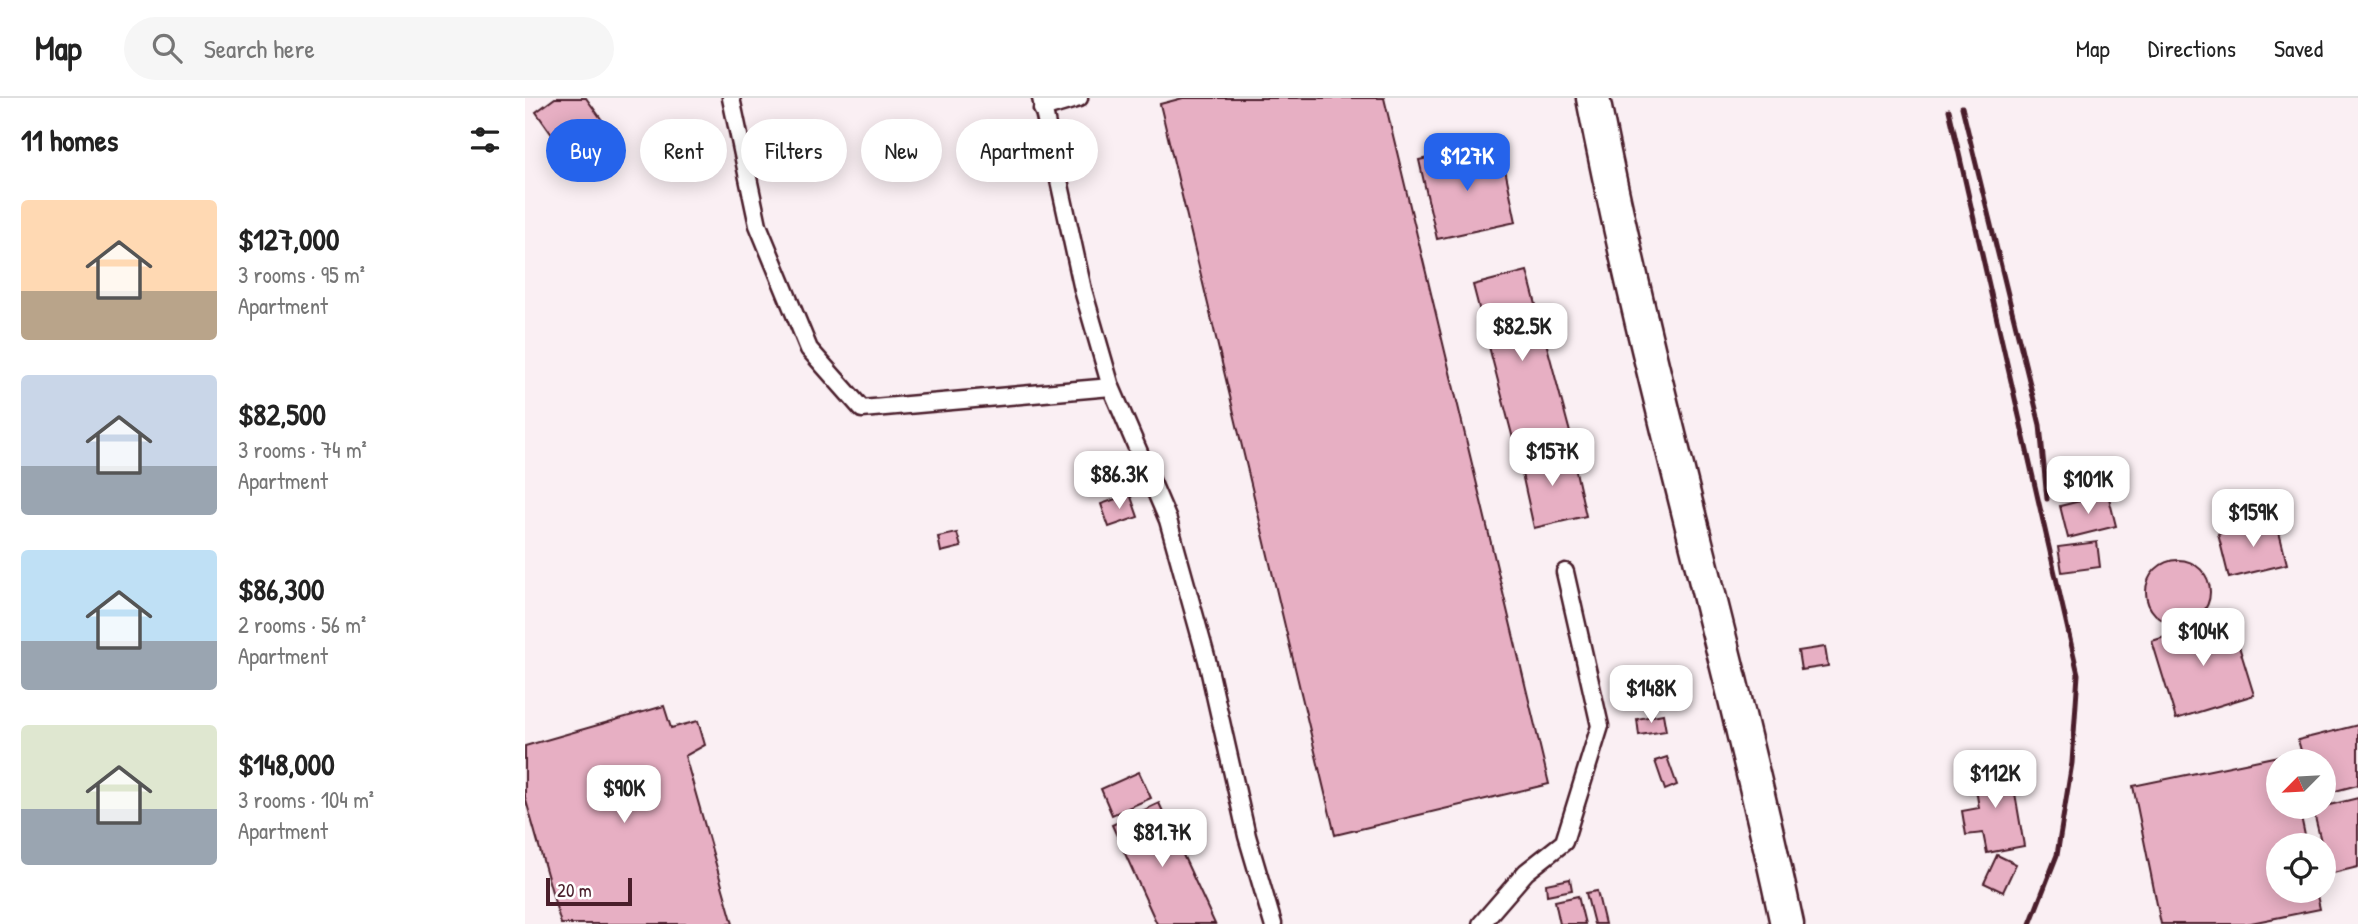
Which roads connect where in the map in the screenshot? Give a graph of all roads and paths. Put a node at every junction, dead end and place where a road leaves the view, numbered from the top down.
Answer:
1 (731, 98) edge
2 (1079, 98) edge
3 (1593, 98) edge
4 (1041, 104) edge
5 (1111, 387) junction
6 (1565, 572) dead end
7 (1273, 924) edge
8 (1481, 924) edge
9 (1787, 924) edge

1 - 5 lane
2 - 4 lane
3 - 9 street
4 - 5 lane
5 - 7 lane
6 - 8 lane

